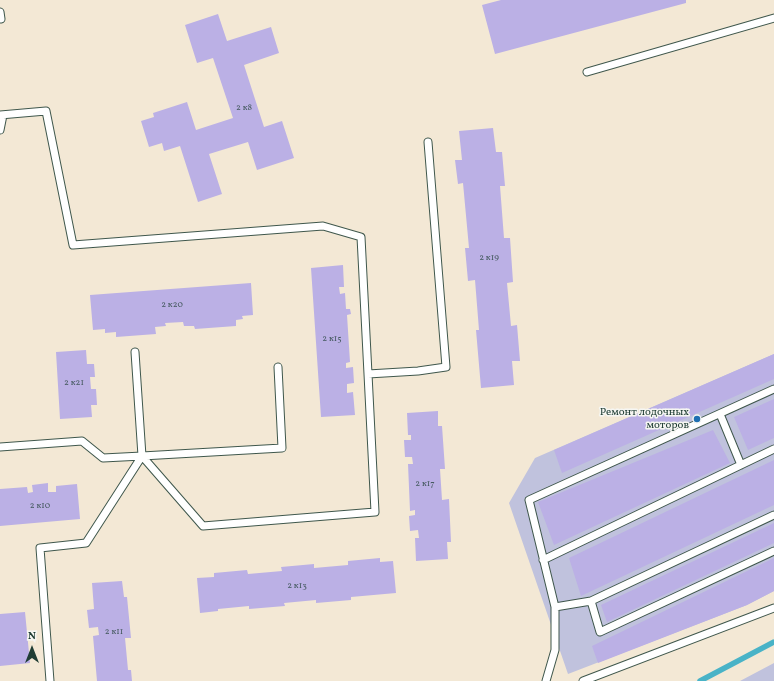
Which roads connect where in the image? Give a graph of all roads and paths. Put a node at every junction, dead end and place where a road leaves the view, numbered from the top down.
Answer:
1 (774, 18) edge
2 (587, 72) dead end
3 (2, 115) edge
4 (0, 130) edge
5 (428, 142) dead end
6 (135, 352) dead end
7 (278, 367) dead end
8 (368, 374) junction
9 (774, 389) edge
10 (720, 414) junction
11 (0, 448) edge
12 (774, 449) edge
13 (142, 456) junction
14 (741, 465) junction
15 (774, 515) edge
16 (774, 551) edge
17 (543, 560) junction
18 (591, 601) junction
19 (555, 607) junction
20 (774, 608) edge
21 (50, 681) edge
22 (546, 681) edge
23 (583, 681) edge

1 - 2 lane
3 - 4 lane
3 - 8 lane
5 - 8 lane
6 - 13 lane
7 - 13 lane
8 - 13 lane
9 - 10 lane
10 - 14 lane
10 - 17 lane
11 - 13 lane
12 - 14 lane
13 - 21 lane
14 - 17 lane
15 - 18 lane
16 - 18 lane
17 - 19 lane
18 - 19 lane
19 - 22 lane
20 - 23 lane

